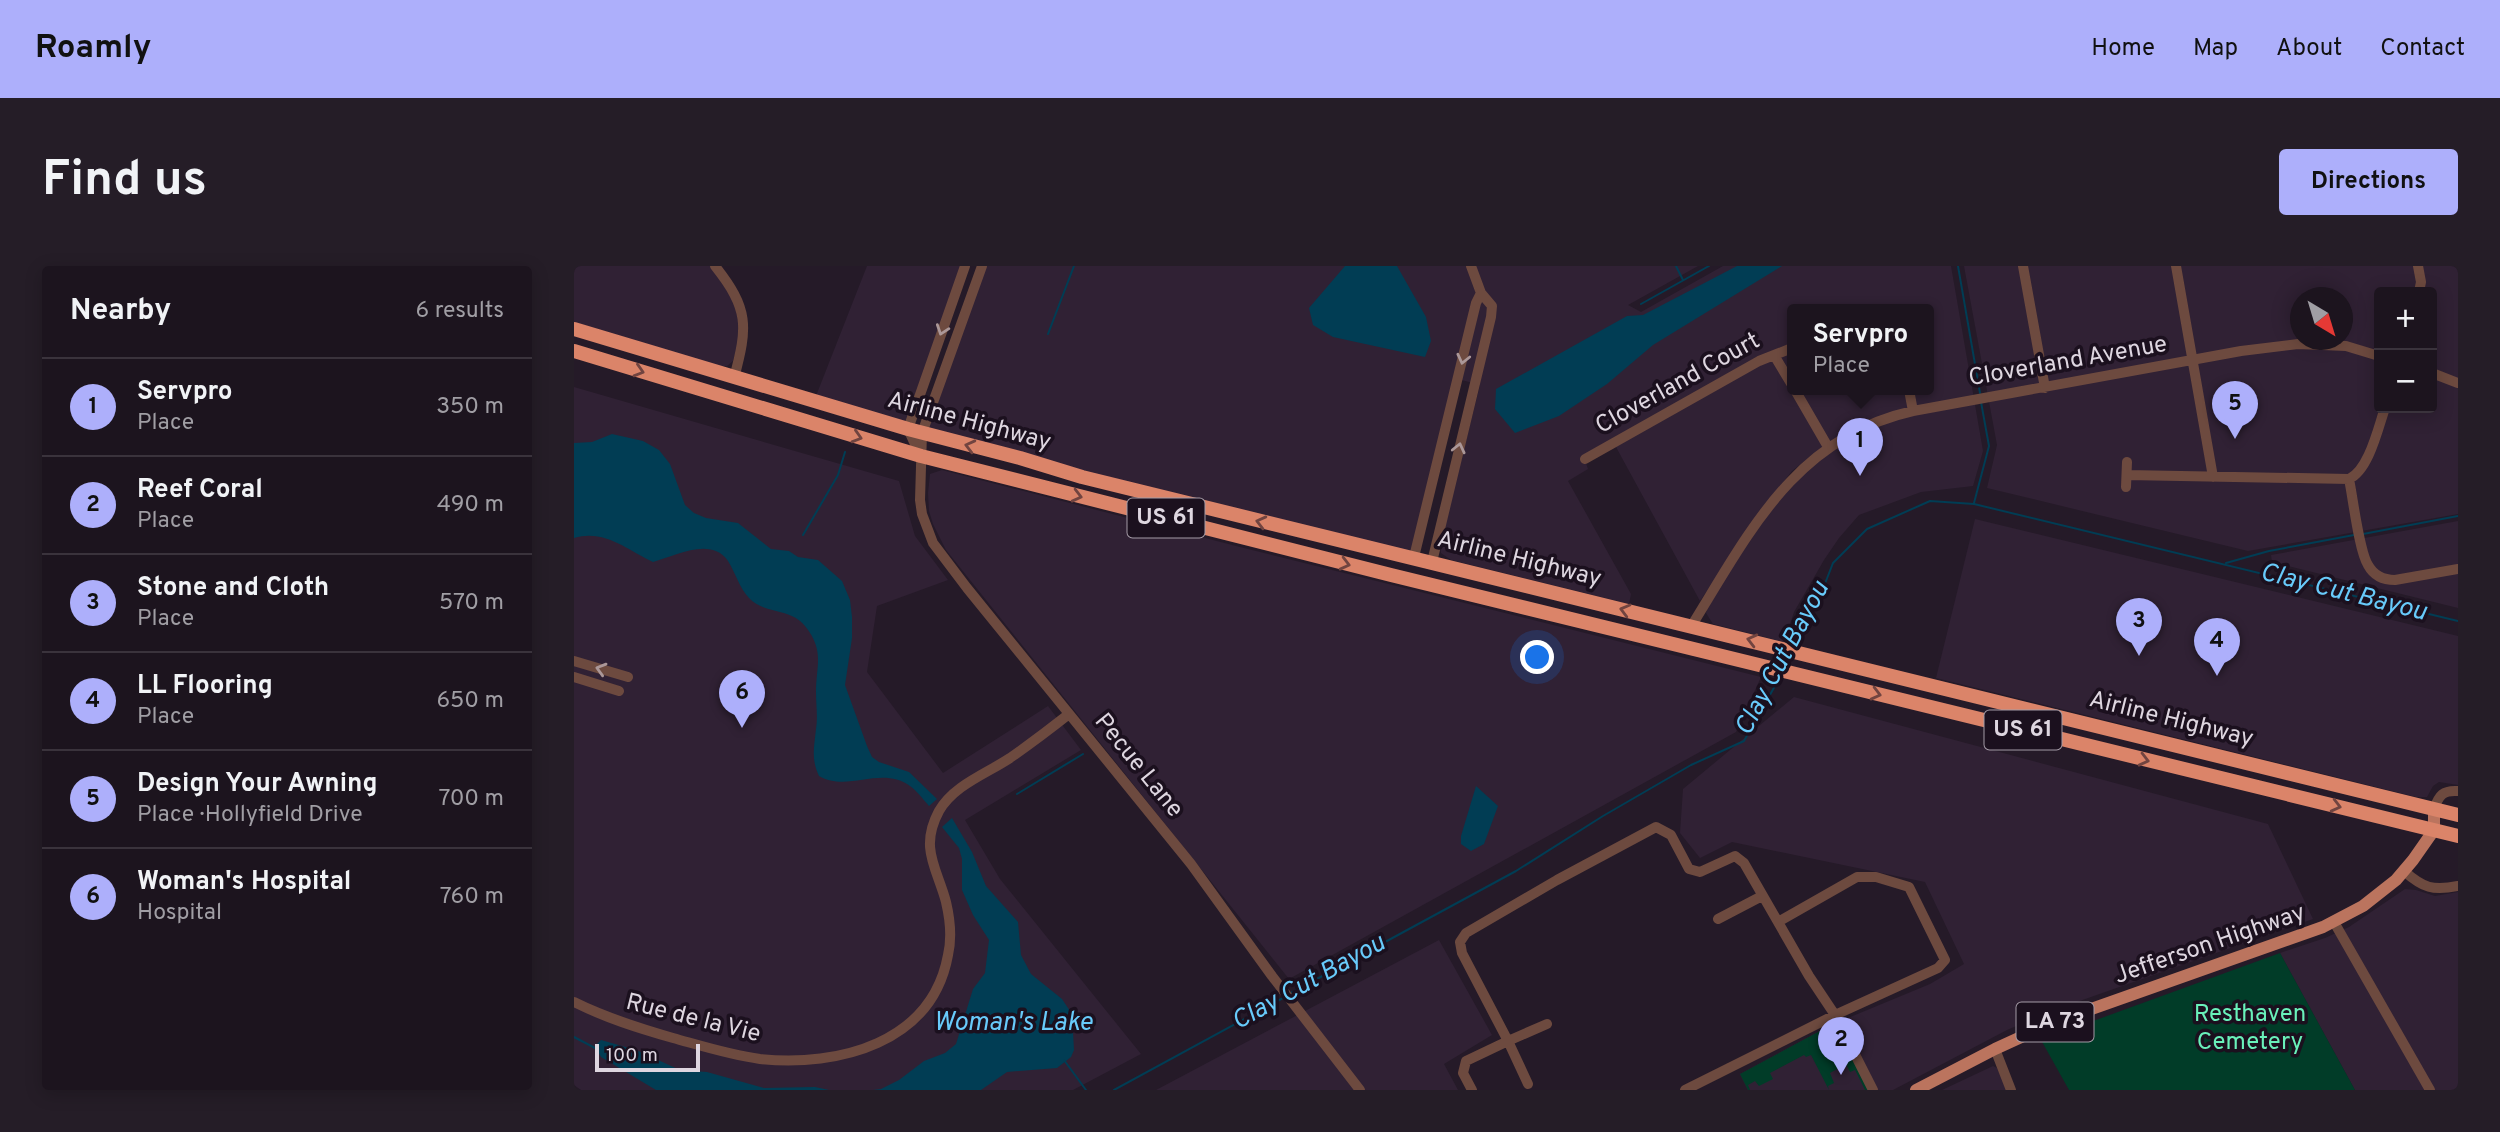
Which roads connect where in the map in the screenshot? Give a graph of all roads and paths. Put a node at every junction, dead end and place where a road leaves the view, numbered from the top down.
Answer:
1 (715, 266) edge
2 (965, 266) edge
3 (982, 266) edge
4 (1471, 266) edge
5 (2023, 266) edge
6 (2176, 266) edge
7 (2418, 266) edge
8 (2420, 287) edge
9 (1481, 293) junction
10 (1471, 326) junction
11 (574, 329) edge
12 (1488, 330) junction
13 (1787, 350) edge
14 (574, 351) edge
15 (2374, 354) edge
16 (1774, 355) junction
17 (2193, 360) junction
18 (2437, 375) edge
19 (1787, 377) edge
20 (734, 378) junction
21 (2458, 383) edge
22 (2045, 388) junction
23 (1798, 395) edge
24 (1910, 395) edge
25 (1451, 411) junction
26 (1913, 411) junction
27 (2383, 413) edge
28 (1467, 416) junction
29 (915, 431) junction
30 (1828, 447) junction
31 (921, 456) junction
32 (1586, 459) dead end
33 (2127, 462) dead end
34 (1436, 472) junction
35 (2127, 475) junction
36 (2213, 477) junction
37 (1452, 478) junction
38 (2351, 479) junction
39 (2126, 487) dead end
40 (1425, 510) junction
41 (1443, 516) junction
42 (1324, 537) junction
43 (1317, 557) junction
44 (1414, 557) junction
45 (1432, 562) junction
46 (2458, 569) edge
47 (1408, 579) junction
48 (1424, 583) junction
49 (1692, 625) junction
50 (1686, 648) junction
51 (574, 661) edge
52 (574, 677) edge
53 (628, 677) dead end
54 (619, 691) dead end
55 (1956, 691) junction
56 (1950, 712) junction
57 (1069, 714) junction
58 (2105, 727) junction
59 (2098, 748) junction
60 (2277, 770) junction
61 (2270, 790) junction
62 (2458, 791) edge
63 (2434, 809) junction
64 (2458, 815) edge
65 (2434, 830) junction
66 (2458, 836) edge
67 (2404, 872) junction
68 (2458, 886) edge
69 (1762, 896) junction
70 (1718, 919) dead end
71 (1778, 922) junction
72 (2334, 922) junction
73 (574, 1002) edge
74 (1835, 1015) junction
75 (1546, 1024) dead end
76 (1508, 1041) junction
77 (1996, 1049) junction
78 (1528, 1084) dead end
79 (1360, 1090) edge
80 (1472, 1090) edge
81 (1685, 1090) edge
82 (1873, 1090) edge
83 (1916, 1090) edge
84 (2011, 1090) edge
85 (2430, 1090) edge

1 - 20 street
2 -> 29 street
3 - 29 street
4 - 9 street
5 - 22 street
6 - 17 street
7 - 8 street
9 - 10 street
9 - 12 street
10 - 12 street
10 -> 25 street
11 - 20 highway, Airline Highway / US 61
12 - 28 street
13 - 16 street, Cloverland Court
14 -> 31 highway, Airline Highway / US 61
15 - 17 street, Cloverland Avenue
16 - 19 street
16 - 32 street, Cloverland Court
17 - 22 street, Cloverland Avenue
17 - 36 street
18 - 21 street
20 - 29 highway, Airline Highway / US 61
22 - 26 street, Cloverland Avenue
23 - 30 street
24 - 26 street
25 - 28 street
25 - 34 street
26 - 30 street, Cloverland Avenue
27 - 38 street
37 -> 28 street
29 - 31 street, Pecue Lane
42 -> 29 highway, Airline Highway / US 61
30 - 49 street, Cloverland Avenue
31 -> 43 highway, Airline Highway / US 61
31 - 57 street, Pecue Lane
33 - 35 street
34 - 37 street
34 - 40 street
35 - 36 street
35 - 39 street
36 - 38 street
37 - 41 street
38 - 46 street
40 - 41 street
40 - 44 street
41 - 45 street
42 - 43 highway
42 - 44 highway, Airline Highway / US 61
43 -> 47 highway, Airline Highway / US 61
44 - 45 highway, Airline Highway / US 61
44 - 47 highway
45 - 48 highway
49 -> 45 highway, Airline Highway / US 61
47 - 48 highway, Airline Highway / US 61
48 - 50 highway, Airline Highway / US 61
49 - 50 highway
55 -> 49 highway, Airline Highway / US 61
50 -> 56 highway, Airline Highway / US 61
53 -> 51 street
52 - 54 street
55 - 56 highway
55 - 58 highway, Airline Highway / US 61
56 - 59 highway, Airline Highway / US 61
57 - 73 street, Rue de la Vie
57 - 79 street, Pecue Lane
58 - 59 highway
58 - 60 highway, Airline Highway / US 61
59 -> 61 highway, Airline Highway / US 61
60 - 61 highway
60 - 63 highway, Airline Highway / US 61
61 -> 65 highway, Airline Highway / US 61
62 - 63 street
63 - 64 highway, Airline Highway / US 61
63 - 65 main road
65 - 66 highway, Airline Highway / US 61
65 - 67 main road, Jefferson Highway / LA 73
67 - 68 street
67 - 72 main road, Jefferson Highway / LA 73
69 - 70 street
69 - 71 street
69 - 76 street
71 - 74 street
71 - 74 street
72 - 77 main road, Jefferson Highway / LA 73
72 - 85 street
74 - 81 street
74 - 82 street
75 - 76 street
76 - 78 street
76 - 80 street
77 - 83 main road, Jefferson Highway / LA 73
77 - 84 street

